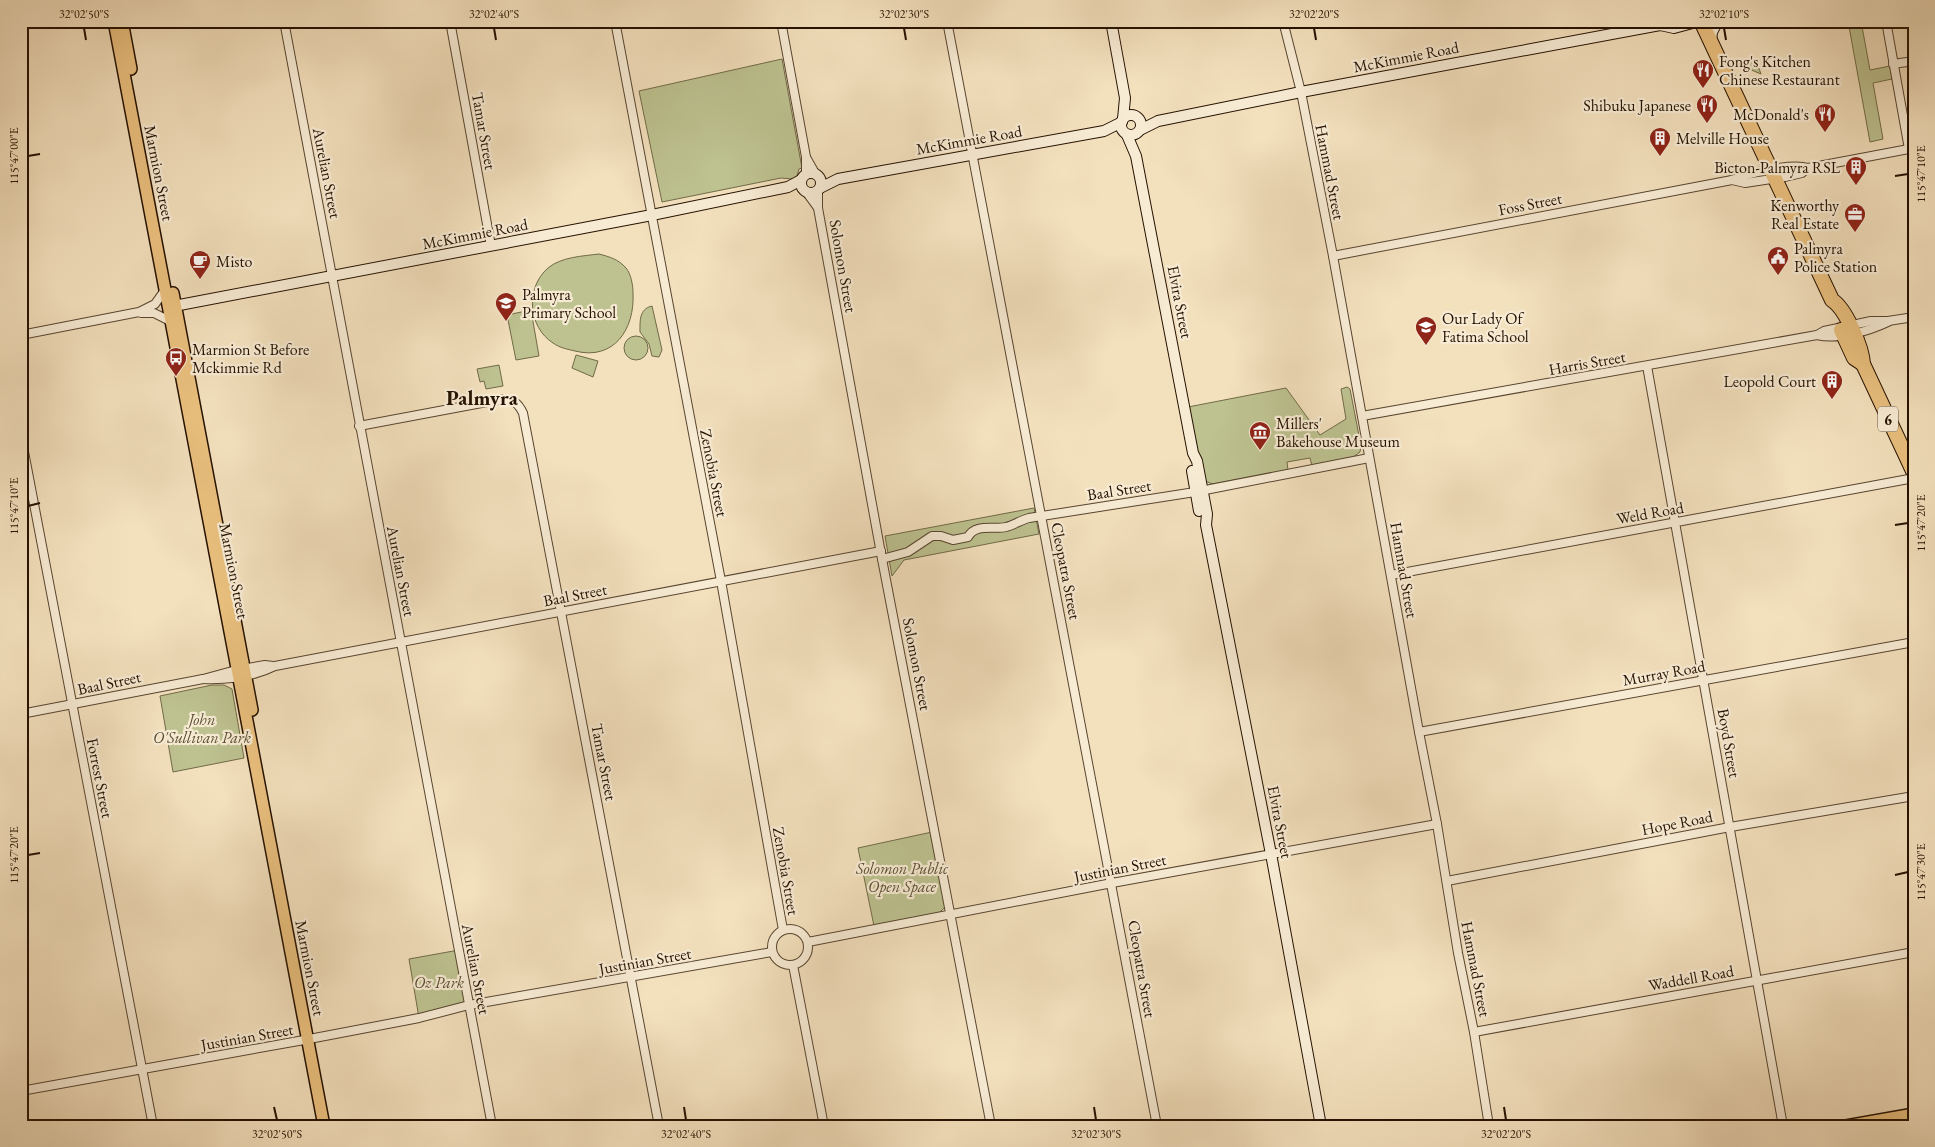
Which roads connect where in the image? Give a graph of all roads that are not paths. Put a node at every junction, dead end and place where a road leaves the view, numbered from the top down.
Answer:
1 (114, 21) edge
2 (122, 21) edge
3 (284, 21) edge
4 (450, 21) edge
5 (615, 21) edge
6 (782, 21) edge
7 (947, 21) edge
8 (1111, 21) edge
9 (1284, 21) edge
10 (1701, 21) edge
11 (1718, 21) edge
12 (1886, 21) edge
13 (1664, 23) edge
14 (1711, 42) junction
15 (1914, 61) edge
16 (1894, 64) junction
17 (1301, 92) junction
18 (1130, 119) junction
19 (1158, 121) junction
20 (1104, 131) junction
21 (1133, 133) junction
22 (1912, 148) edge
23 (973, 155) junction
24 (1774, 174) junction
25 (811, 184) junction
26 (652, 215) junction
27 (491, 246) junction
28 (1333, 256) junction
29 (332, 276) junction
30 (165, 290) junction
31 (171, 306) junction
32 (139, 312) junction
33 (1914, 317) edge
34 (170, 321) junction
35 (1846, 330) junction
36 (21, 335) edge
37 (1647, 366) junction
38 (1362, 416) junction
39 (360, 426) junction
40 (21, 436) edge
41 (1369, 458) junction
42 (1914, 473) edge
43 (1914, 478) edge
44 (1199, 492) junction
45 (1041, 516) junction
46 (1675, 522) junction
47 (882, 555) junction
48 (1391, 575) junction
49 (721, 581) junction
50 (561, 612) junction
51 (401, 642) junction
52 (1914, 642) edge
53 (241, 673) junction
54 (1704, 680) junction
55 (72, 705) junction
56 (21, 714) edge
57 (1419, 732) junction
58 (1914, 796) edge
59 (1437, 824) junction
60 (1730, 827) junction
61 (1271, 854) junction
62 (1447, 882) junction
63 (1112, 883) junction
64 (952, 915) junction
65 (783, 930) junction
66 (808, 942) junction
67 (772, 952) junction
68 (1914, 952) edge
69 (793, 965) junction
70 (632, 977) junction
71 (1758, 980) junction
72 (469, 1005) junction
73 (1474, 1032) junction
74 (311, 1039) junction
75 (142, 1070) junction
76 (21, 1091) edge
77 (1914, 1114) edge
78 (1854, 1125) edge
79 (153, 1126) edge
80 (324, 1126) edge
81 (330, 1126) edge
82 (492, 1126) edge
83 (660, 1126) edge
84 (824, 1126) edge
85 (991, 1126) edge
86 (1156, 1126) edge
87 (1321, 1126) edge
88 (1489, 1126) edge
89 (1783, 1126) edge

1 - 30 main road, Marmion Street
2 - 31 main road, Marmion Street
3 - 29 street, Aurelian Street
4 - 27 street, Tamar Street
5 - 26 street, Zenobia Street
6 - 25 street, Solomon Street
7 - 23 street, Cleopatra Street
8 - 18 main road
9 - 17 street, Hammad Street
10 - 13 main road, McKimmie Road
10 - 14 highway, 6
11 - 14 main road
12 - 16 street
13 - 17 main road, McKimmie Road
14 - 24 highway, 6
15 - 16 street
16 - 22 street
17 - 19 main road, McKimmie Road
17 - 28 street, Hammad Street
18 - 19 main road, McKimmie Road
18 - 20 main road, McKimmie Road
18 - 21 main road
18 - 21 main road
19 - 21 main road, McKimmie Road
20 - 21 main road, McKimmie Road
20 - 23 main road, McKimmie Road
21 - 44 main road, Elvira Street
22 - 24 street, Foss Street
23 - 25 main road, McKimmie Road
23 - 45 street, Cleopatra Street
24 - 28 street, Foss Street
24 - 35 highway, 6
25 - 26 main road, McKimmie Road
25 - 47 street, Solomon Street
26 - 27 main road, McKimmie Road
26 - 49 street, Zenobia Street
27 - 29 main road, McKimmie Road
28 - 38 street, Hammad Street
29 - 31 main road, McKimmie Road
29 - 39 street, Aurelian Street
30 - 31 main road, Marmion Street
30 - 32 street
31 - 34 main road, Marmion Street
31 - 53 main road, Marmion Street
32 - 34 street
32 - 36 street
33 - 35 street, Harris Street
34 - 53 main road, Marmion Street
35 - 37 street, Harris Street
35 - 42 highway, 6
37 - 38 street, Harris Street
37 - 46 street, Boyd Street
38 - 41 street, Hammad Street
39 - 50 street, Tamar Street
39 - 51 street, Aurelian Street
40 - 55 street, Forrest Street
41 - 44 street, Baal Street
41 - 48 street, Hammad Street
43 - 46 street, Weld Road
44 - 45 street, Baal Street
44 - 61 main road, Elvira Street
45 - 47 street, Baal Street
45 - 63 street, Cleopatra Street
46 - 48 street, Weld Road
46 - 54 street, Boyd Street
47 - 49 street, Baal Street
47 - 64 street, Solomon Street
48 - 57 street, Hammad Street
49 - 50 street, Baal Street
49 - 65 street, Zenobia Street
50 - 51 street, Baal Street
50 - 70 street, Tamar Street
51 - 53 street, Baal Street
51 - 72 street, Aurelian Street
52 - 54 street, Murray Road
53 - 55 street, Baal Street
53 - 74 main road, Marmion Street
54 - 57 street, Murray Road
54 - 60 street, Boyd Street
55 - 56 street, Baal Street
55 - 75 street, Forrest Street
57 - 59 street, Hammad Street
58 - 60 street, Hope Road
59 - 61 street, Justinian Street
59 - 62 street, Hammad Street
60 - 62 street, Hope Road
60 - 71 street, Boyd Street
61 - 63 street, Justinian Street
61 - 87 main road, Elvira Street
62 - 73 street, Hammad Street
63 - 64 street, Justinian Street
63 - 86 street, Cleopatra Street
64 - 66 street, Justinian Street
64 - 85 street, Solomon Street
65 - 66 street
65 - 67 street
66 - 69 street
67 - 69 street
67 - 70 street, Justinian Street
68 - 71 street, Waddell Road
69 - 84 street
70 - 72 street, Justinian Street
70 - 83 street, Tamar Street
71 - 73 street, Waddell Road
71 - 89 street, Boyd Street
72 - 74 street, Justinian Street
72 - 82 street, Aurelian Street
73 - 88 street, Hammad Street
74 - 75 street, Justinian Street
74 - 80 main road, Marmion Street
74 - 81 main road, Marmion Street
75 - 76 street, Justinian Street
75 - 79 street, Forrest Street
77 - 78 main road

